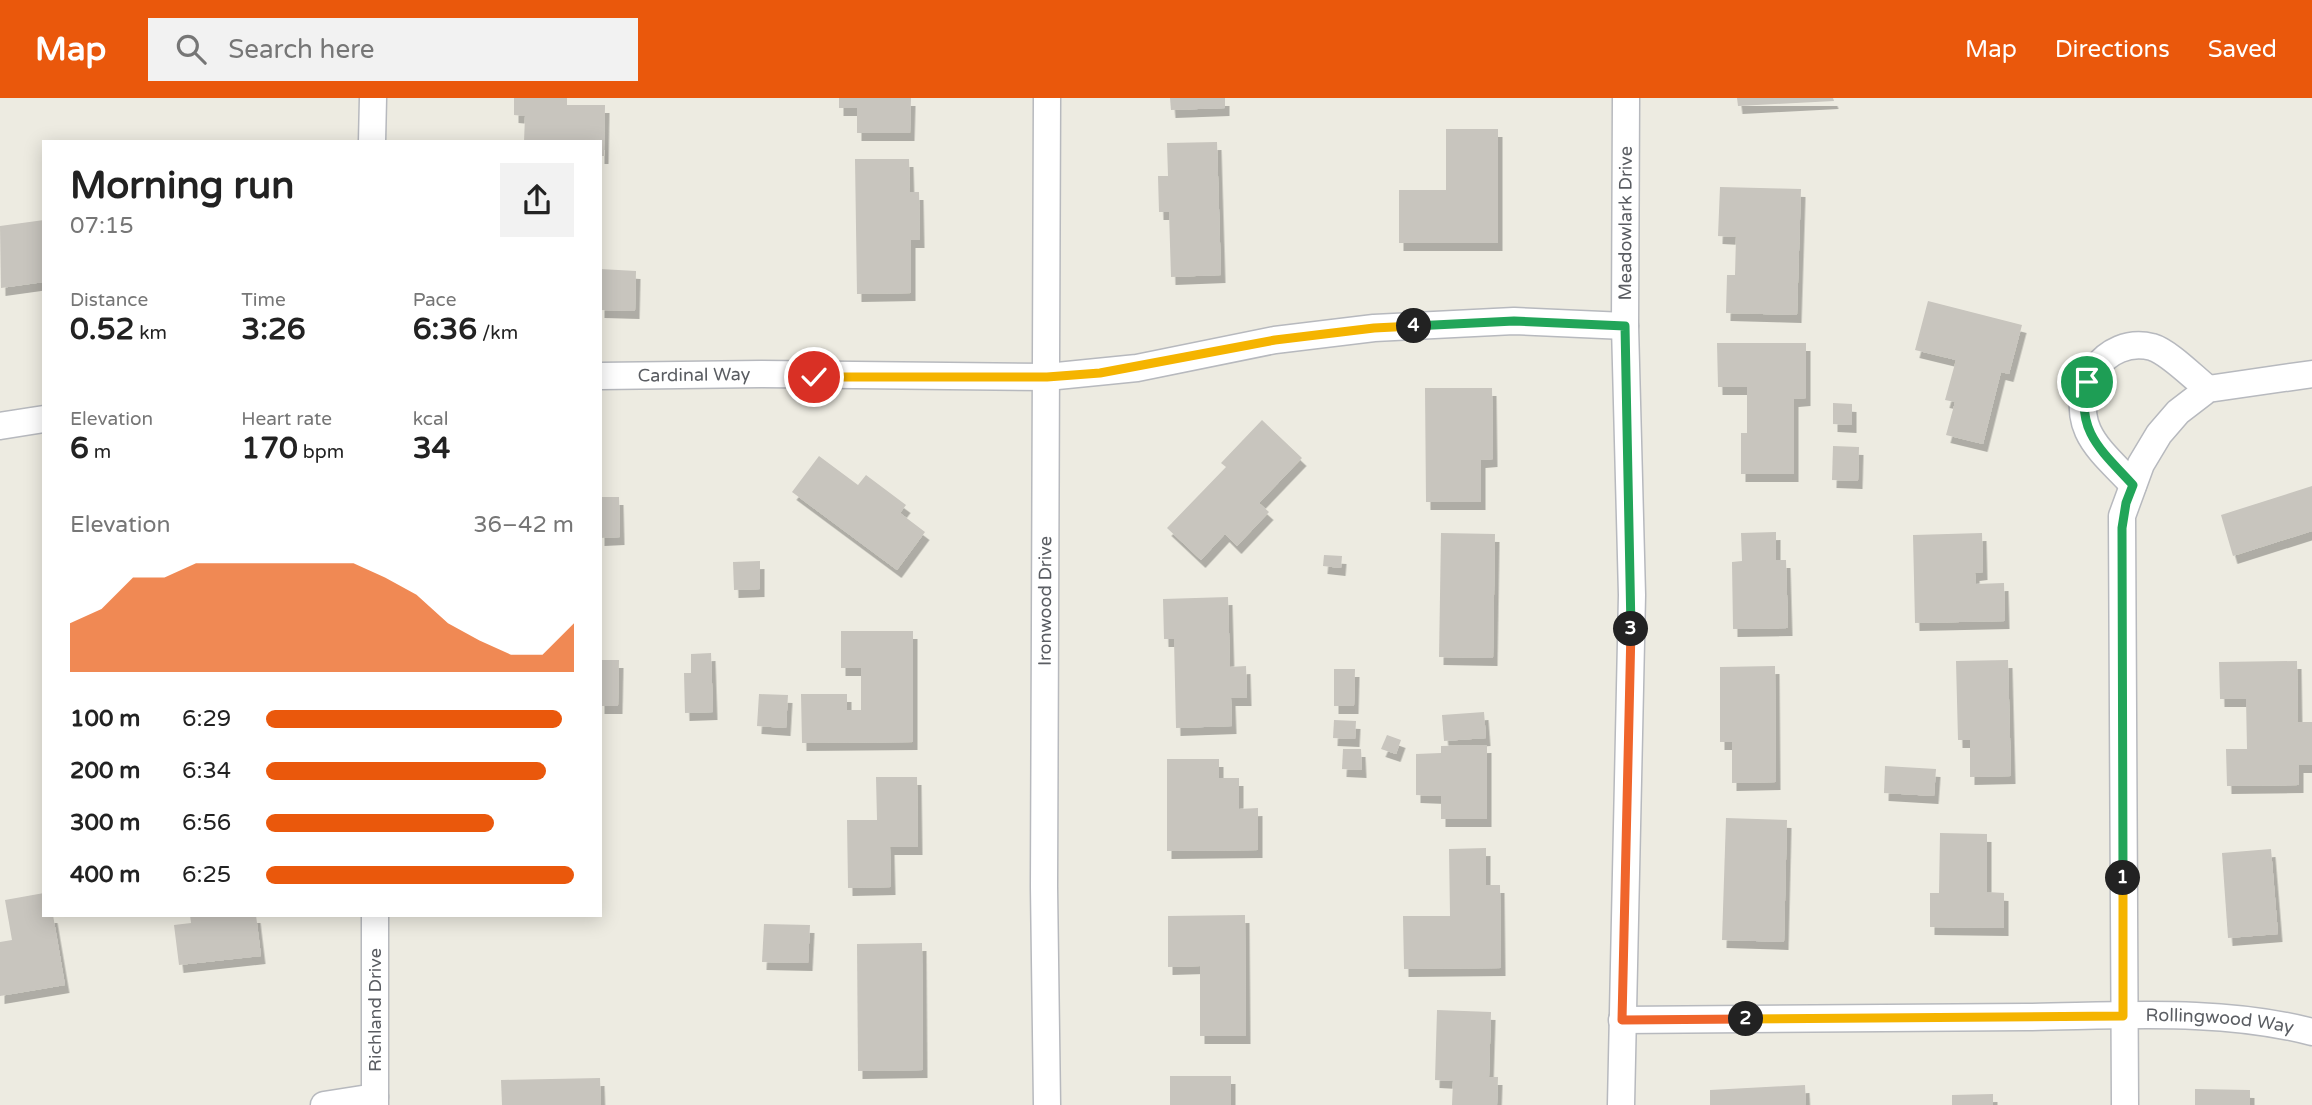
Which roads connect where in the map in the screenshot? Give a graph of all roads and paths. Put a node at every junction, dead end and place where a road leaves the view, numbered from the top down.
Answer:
1 (373, 98) edge
2 (1047, 98) edge
3 (1626, 98) edge
4 (373, 140) edge
5 (1625, 326) junction
6 (2312, 374) edge
7 (602, 376) edge
8 (1047, 377) junction
9 (2208, 389) junction
10 (42, 419) edge
11 (0, 426) edge
12 (2133, 485) junction
13 (375, 917) edge
14 (2123, 1016) junction
15 (1622, 1020) junction
16 (2312, 1032) edge
17 (375, 1101) edge
18 (324, 1105) edge
19 (1046, 1105) edge
20 (1621, 1105) edge
21 (2124, 1105) edge

1 - 4 street
2 - 8 street, Ironwood Drive
3 - 5 street, Meadowlark Drive
5 - 8 street, Cardinal Way
5 - 15 street, Meadowlark Drive
6 - 9 street
7 - 8 street, Cardinal Way
8 - 19 street, Ironwood Drive
9 - 12 street
9 - 12 street
10 - 11 street
12 - 14 street
13 - 17 street, Richland Drive
14 - 15 street, Rollingwood Way
14 - 16 street, Rollingwood Way
14 - 21 street
15 - 20 street, Meadowlark Drive
17 - 18 street

